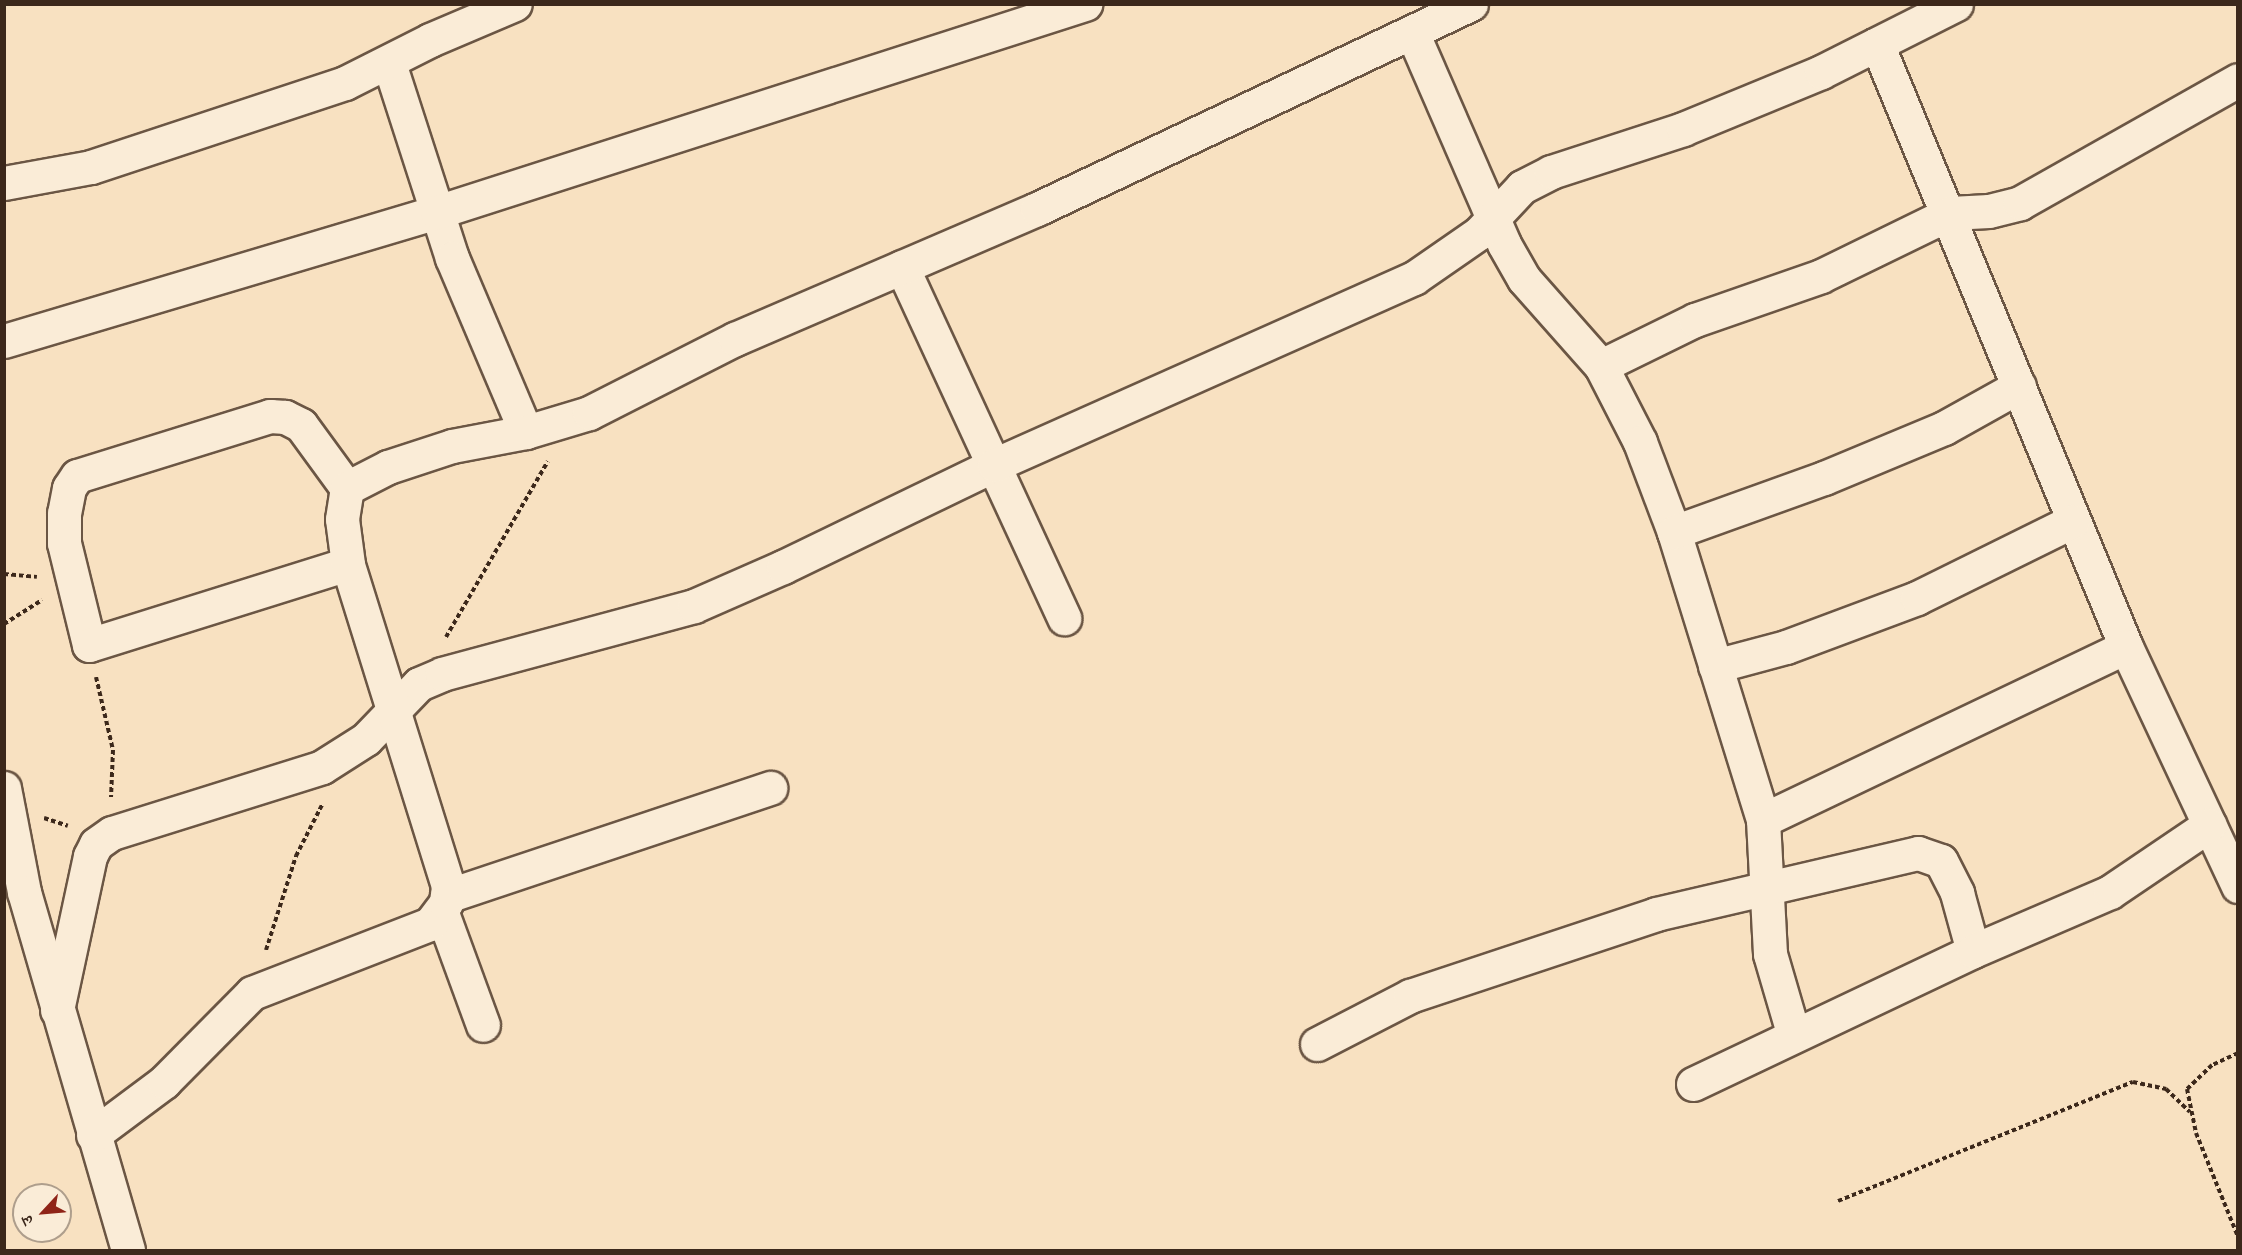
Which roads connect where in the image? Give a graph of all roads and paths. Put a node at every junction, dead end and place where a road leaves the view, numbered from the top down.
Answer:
1 (515, 4) edge
2 (1085, 4) edge
3 (1472, 4) edge
4 (1956, 4) edge
5 (1412, 32) junction
6 (1877, 44) junction
7 (389, 63) junction
8 (2238, 80) edge
9 (4, 183) edge
10 (437, 212) junction
11 (1950, 213) junction
12 (1492, 218) junction
13 (902, 267) junction
14 (4, 340) edge
15 (1600, 366) junction
16 (2019, 386) junction
17 (572, 418) junction
18 (526, 432) junction
19 (994, 465) junction
20 (347, 488) junction
21 (2073, 521) junction
22 (1674, 532) junction
23 (348, 564) junction
24 (73, 581) junction
25 (1064, 618) dead end
26 (4, 624) edge
27 (89, 645) junction
28 (2126, 647) junction
29 (1715, 666) junction
30 (419, 684) junction
31 (392, 708) junction
32 (770, 788) dead end
33 (329, 792) dead end
34 (6, 797) edge
35 (1763, 820) junction
36 (2209, 825) junction
37 (104, 838) junction
38 (2238, 886) edge
39 (1764, 888) junction
40 (444, 904) junction
41 (1972, 951) junction
42 (252, 993) junction
43 (57, 1010) junction
44 (483, 1025) dead end
45 (1794, 1036) junction
46 (1317, 1044) dead end
47 (2238, 1053) edge
48 (1693, 1084) dead end
49 (2190, 1112) junction
50 (93, 1135) junction
51 (1838, 1201) dead end
52 (2238, 1237) edge
53 (128, 1251) edge

1 - 7 street
2 - 10 street
3 - 5 street
4 - 6 street
5 - 12 street
5 - 13 street
6 - 11 street
6 - 12 street
7 - 9 street
7 - 10 street
8 - 11 street
10 - 14 street
10 - 18 street
11 - 15 street
11 - 16 street
12 - 15 street
12 - 19 street
13 - 17 street
13 - 19 street
15 - 22 street
16 - 21 street
16 - 22 street
17 - 18 street
17 - 30 path
18 - 20 street
19 - 25 street
19 - 30 street
20 - 23 street
20 - 24 street
21 - 28 street
21 - 29 street
22 - 29 street
23 - 27 street
23 - 31 street
24 - 26 path
24 - 27 street
27 - 37 path
28 - 35 street
28 - 36 street
29 - 35 street
30 - 31 street
31 - 37 street
31 - 40 street
32 - 40 street
33 - 42 path
34 - 37 path
34 - 43 street
35 - 39 street
36 - 38 street
36 - 41 street
37 - 43 street
39 - 41 street
39 - 45 street
39 - 46 street
40 - 42 street
40 - 44 street
41 - 45 street
42 - 50 street
43 - 50 street
45 - 48 street
47 - 49 path
49 - 51 path
49 - 52 path
50 - 53 street

